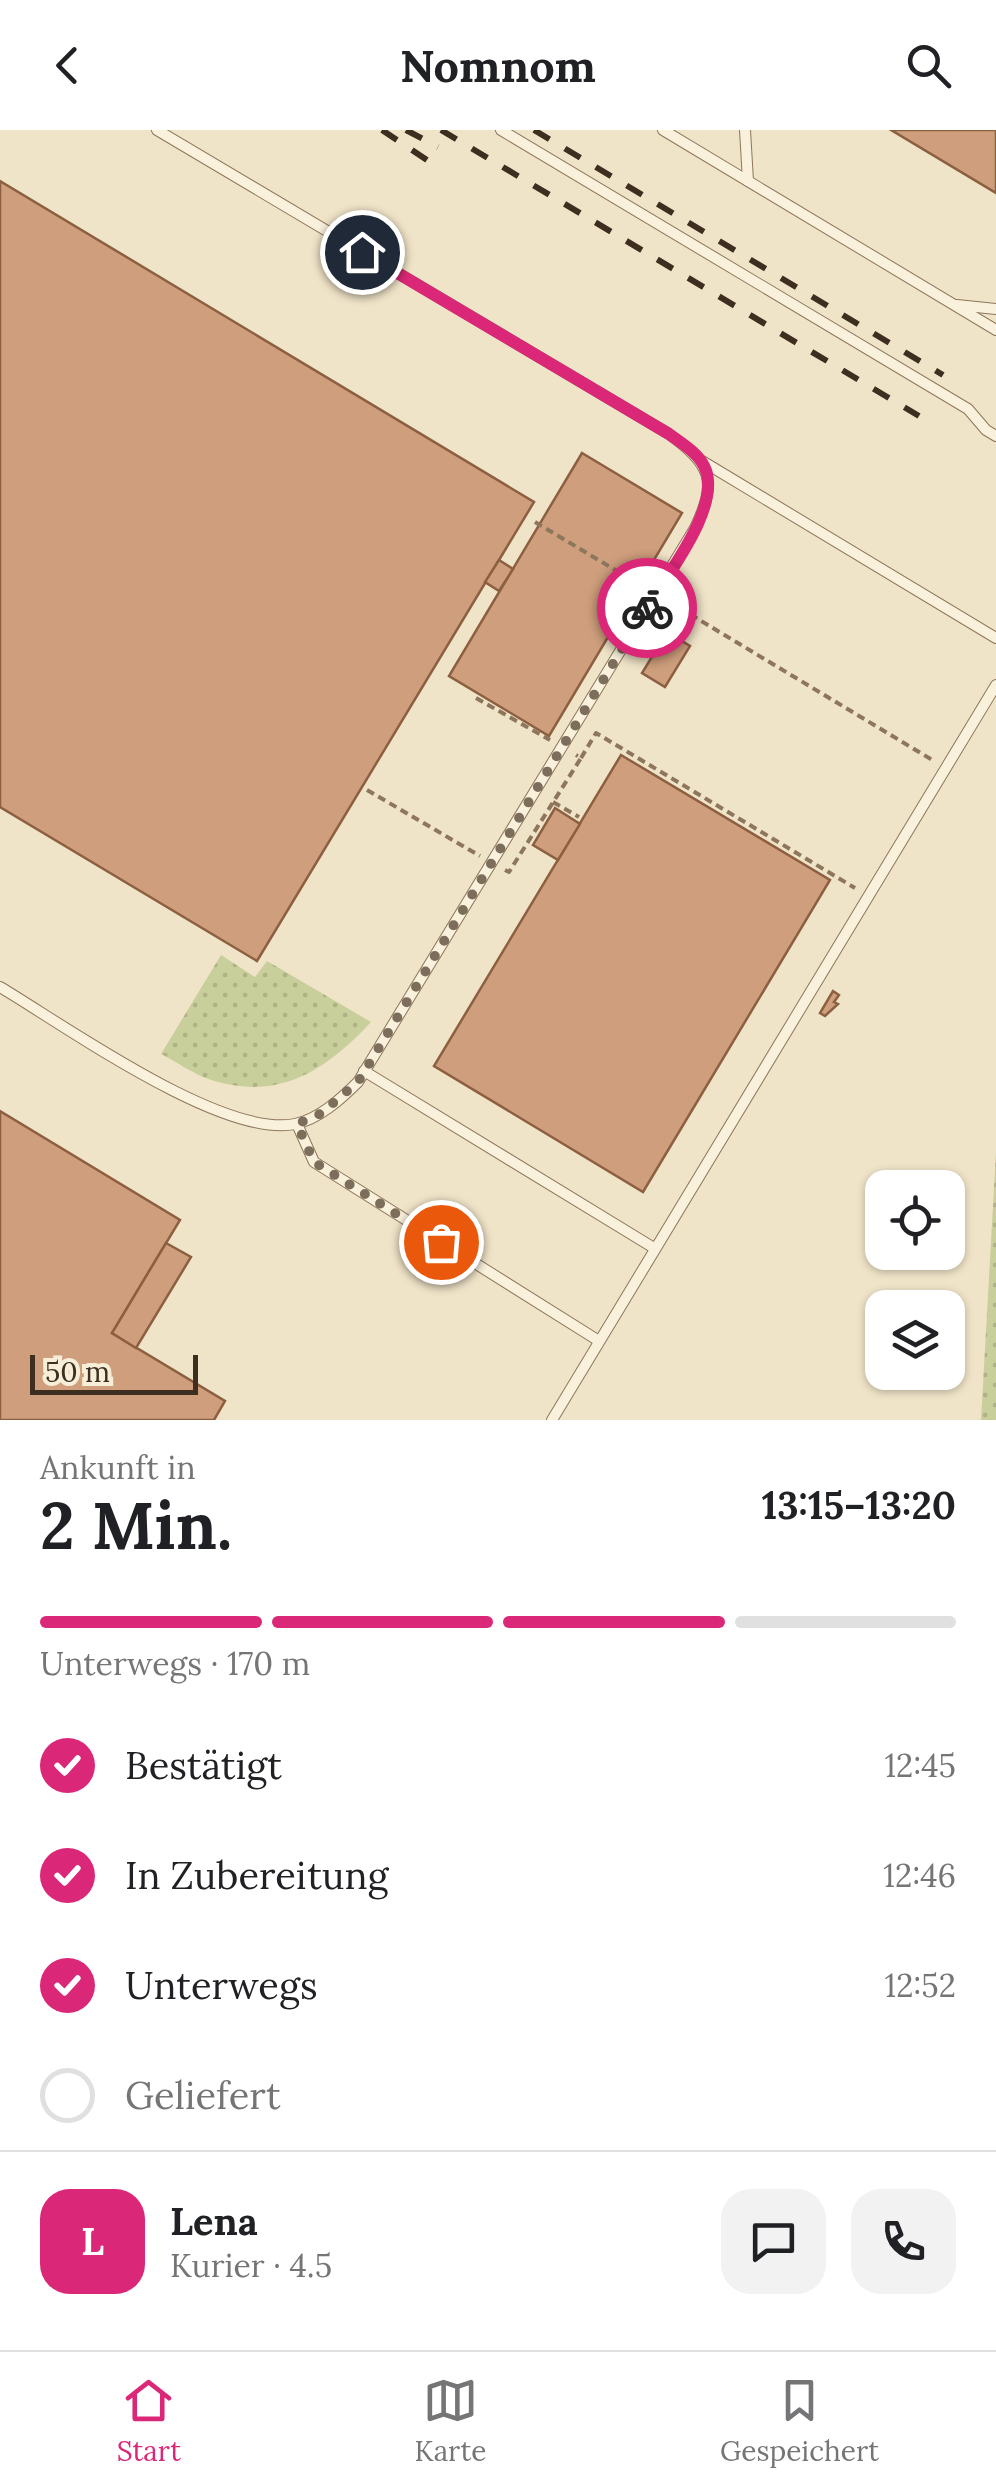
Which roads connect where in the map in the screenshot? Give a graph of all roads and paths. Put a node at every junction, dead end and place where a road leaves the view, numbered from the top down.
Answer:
1 (158, 130) edge
2 (502, 130) edge
3 (663, 130) edge
4 (744, 130) edge
5 (748, 181) junction
6 (953, 305) junction
7 (996, 309) edge
8 (996, 330) edge
9 (996, 436) edge
10 (701, 460) junction
11 (536, 522) dead end
12 (655, 594) junction
13 (996, 638) edge
14 (996, 685) edge
15 (476, 698) dead end
16 (561, 746) junction
17 (581, 758) junction
18 (947, 768) junction
19 (367, 790) dead end
20 (553, 802) junction
21 (579, 817) dead end
22 (490, 862) junction
23 (868, 896) junction
24 (0, 987) edge
25 (364, 1071) junction
26 (297, 1124) junction
27 (654, 1248) junction
28 (599, 1340) junction
29 (552, 1420) edge

1 - 10 lane
2 - 9 lane
3 - 5 lane
4 - 5 lane
5 - 6 lane
6 - 7 lane
6 - 8 lane
10 - 12 lane
10 - 13 lane
11 - 12 path
12 - 16 lane
12 - 18 path
14 - 18 lane
15 - 16 path
16 - 17 path
16 - 22 lane
17 - 20 path
17 - 23 path
18 - 23 lane
19 - 22 path
20 - 21 path
20 - 22 path
22 - 25 lane
23 - 27 lane
24 - 26 lane
25 - 26 lane
25 - 27 lane
26 - 28 lane
27 - 28 lane
28 - 29 lane

